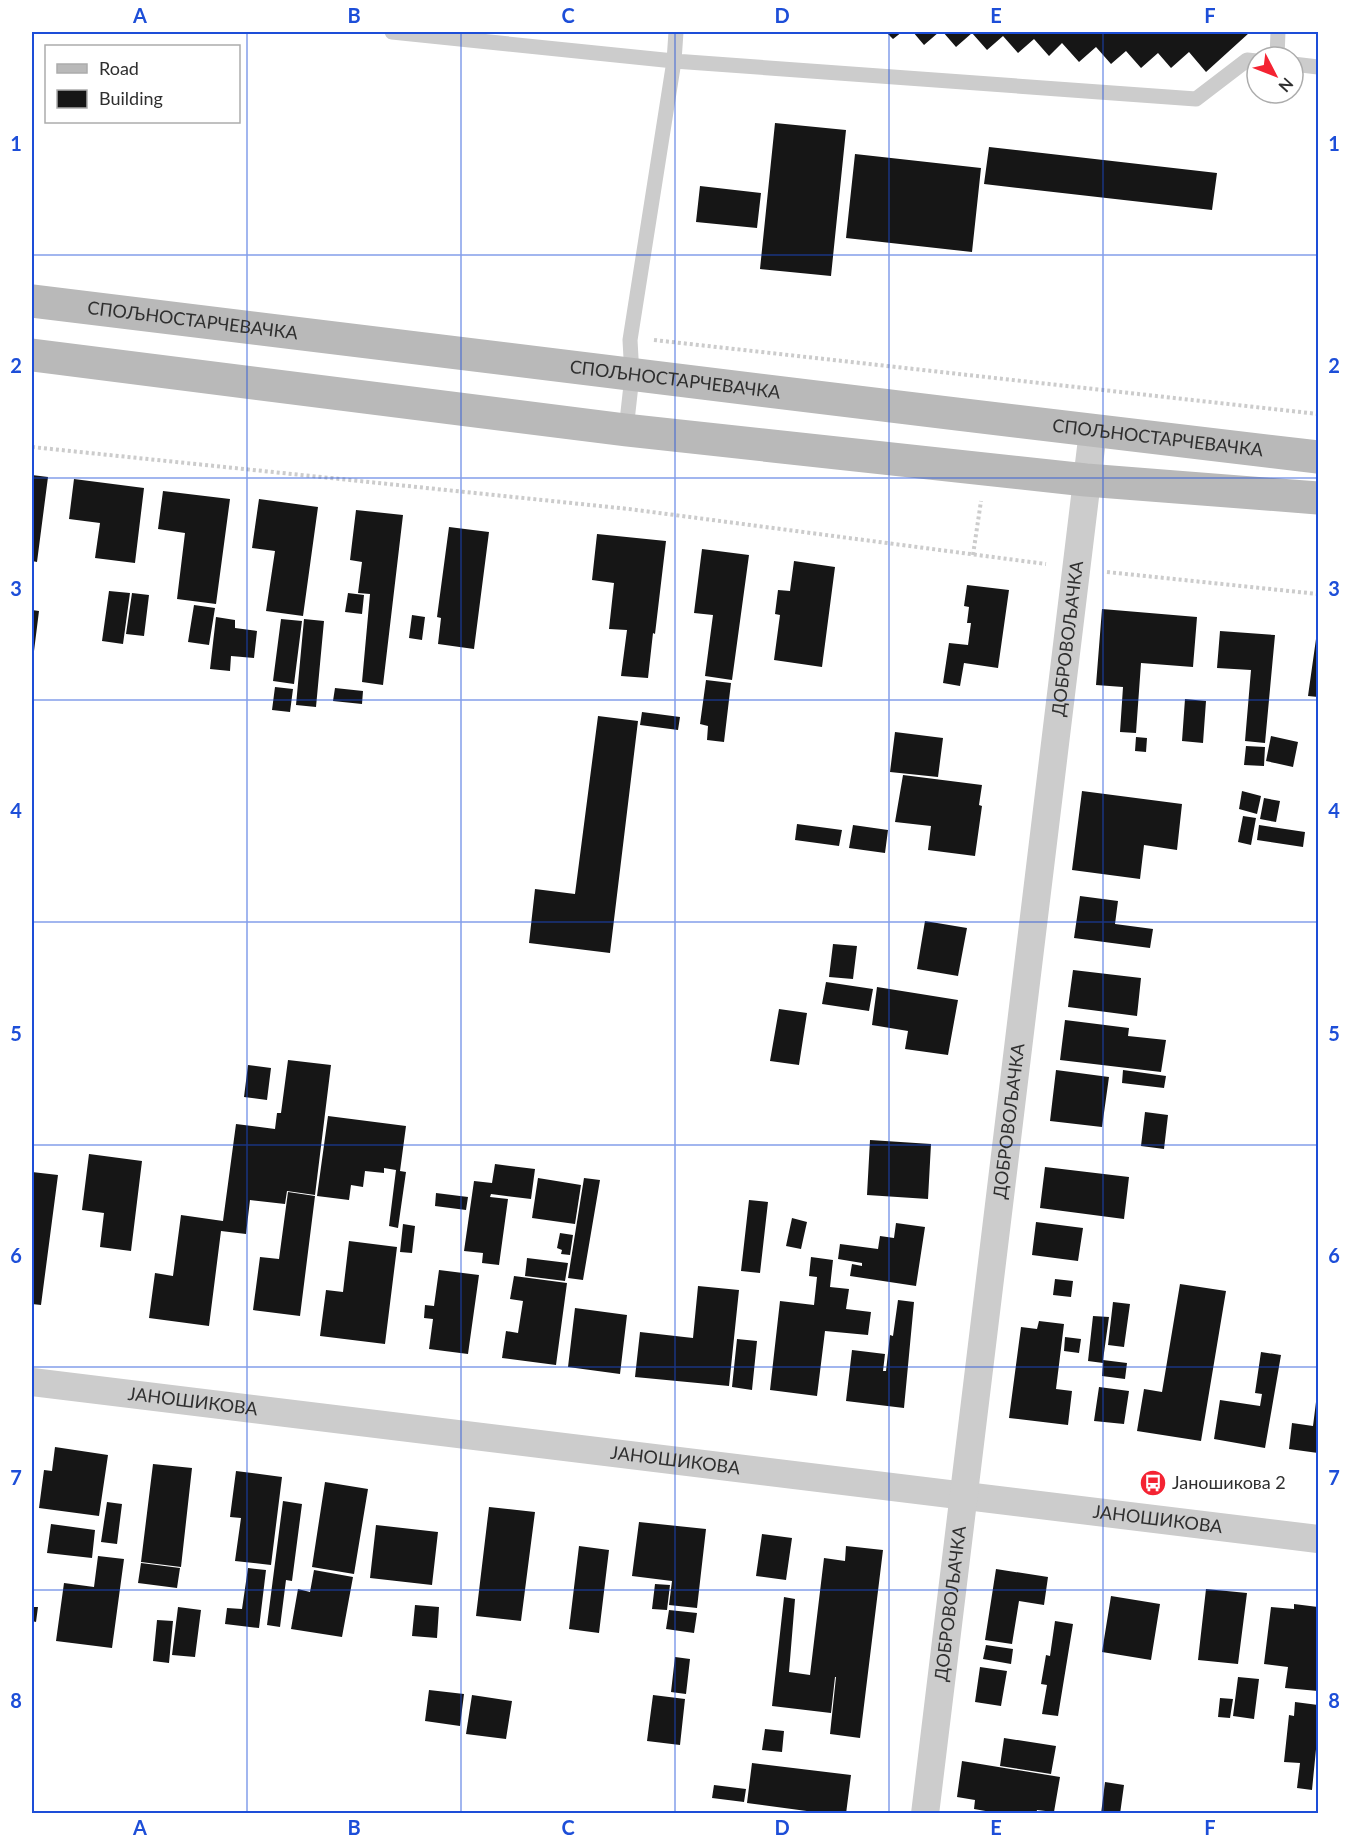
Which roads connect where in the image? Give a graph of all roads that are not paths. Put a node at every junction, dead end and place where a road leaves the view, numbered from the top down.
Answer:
1 (392, 32) edge
2 (676, 32) edge
3 (674, 61) junction
4 (1245, 62) edge
5 (32, 301) edge
6 (32, 355) edge
7 (632, 376) junction
8 (626, 430) junction
9 (1093, 431) junction
10 (1318, 457) edge
11 (1086, 480) junction
12 (1318, 498) edge
13 (32, 1382) edge
14 (965, 1496) junction
15 (1318, 1539) edge
16 (925, 1814) edge

1 - 3 lane
2 - 3 lane
3 - 4 lane
3 - 7 lane
5 - 7 street, СПОЉНОСТАРЧЕВАЧКА
6 - 8 street
7 - 8 lane
7 - 9 street, СПОЉНОСТАРЧЕВАЧКА
8 - 11 street
9 - 10 street, СПОЉНОСТАРЧЕВАЧКА
9 - 11 street, ДОБРОВОЉАЧКА
11 - 12 street
11 - 14 street, ДОБРОВОЉАЧКА
13 - 14 street, ЈАНОШИКОВА
14 - 15 street, ЈАНОШИКОВА
14 - 16 street, ДОБРОВОЉАЧКА

